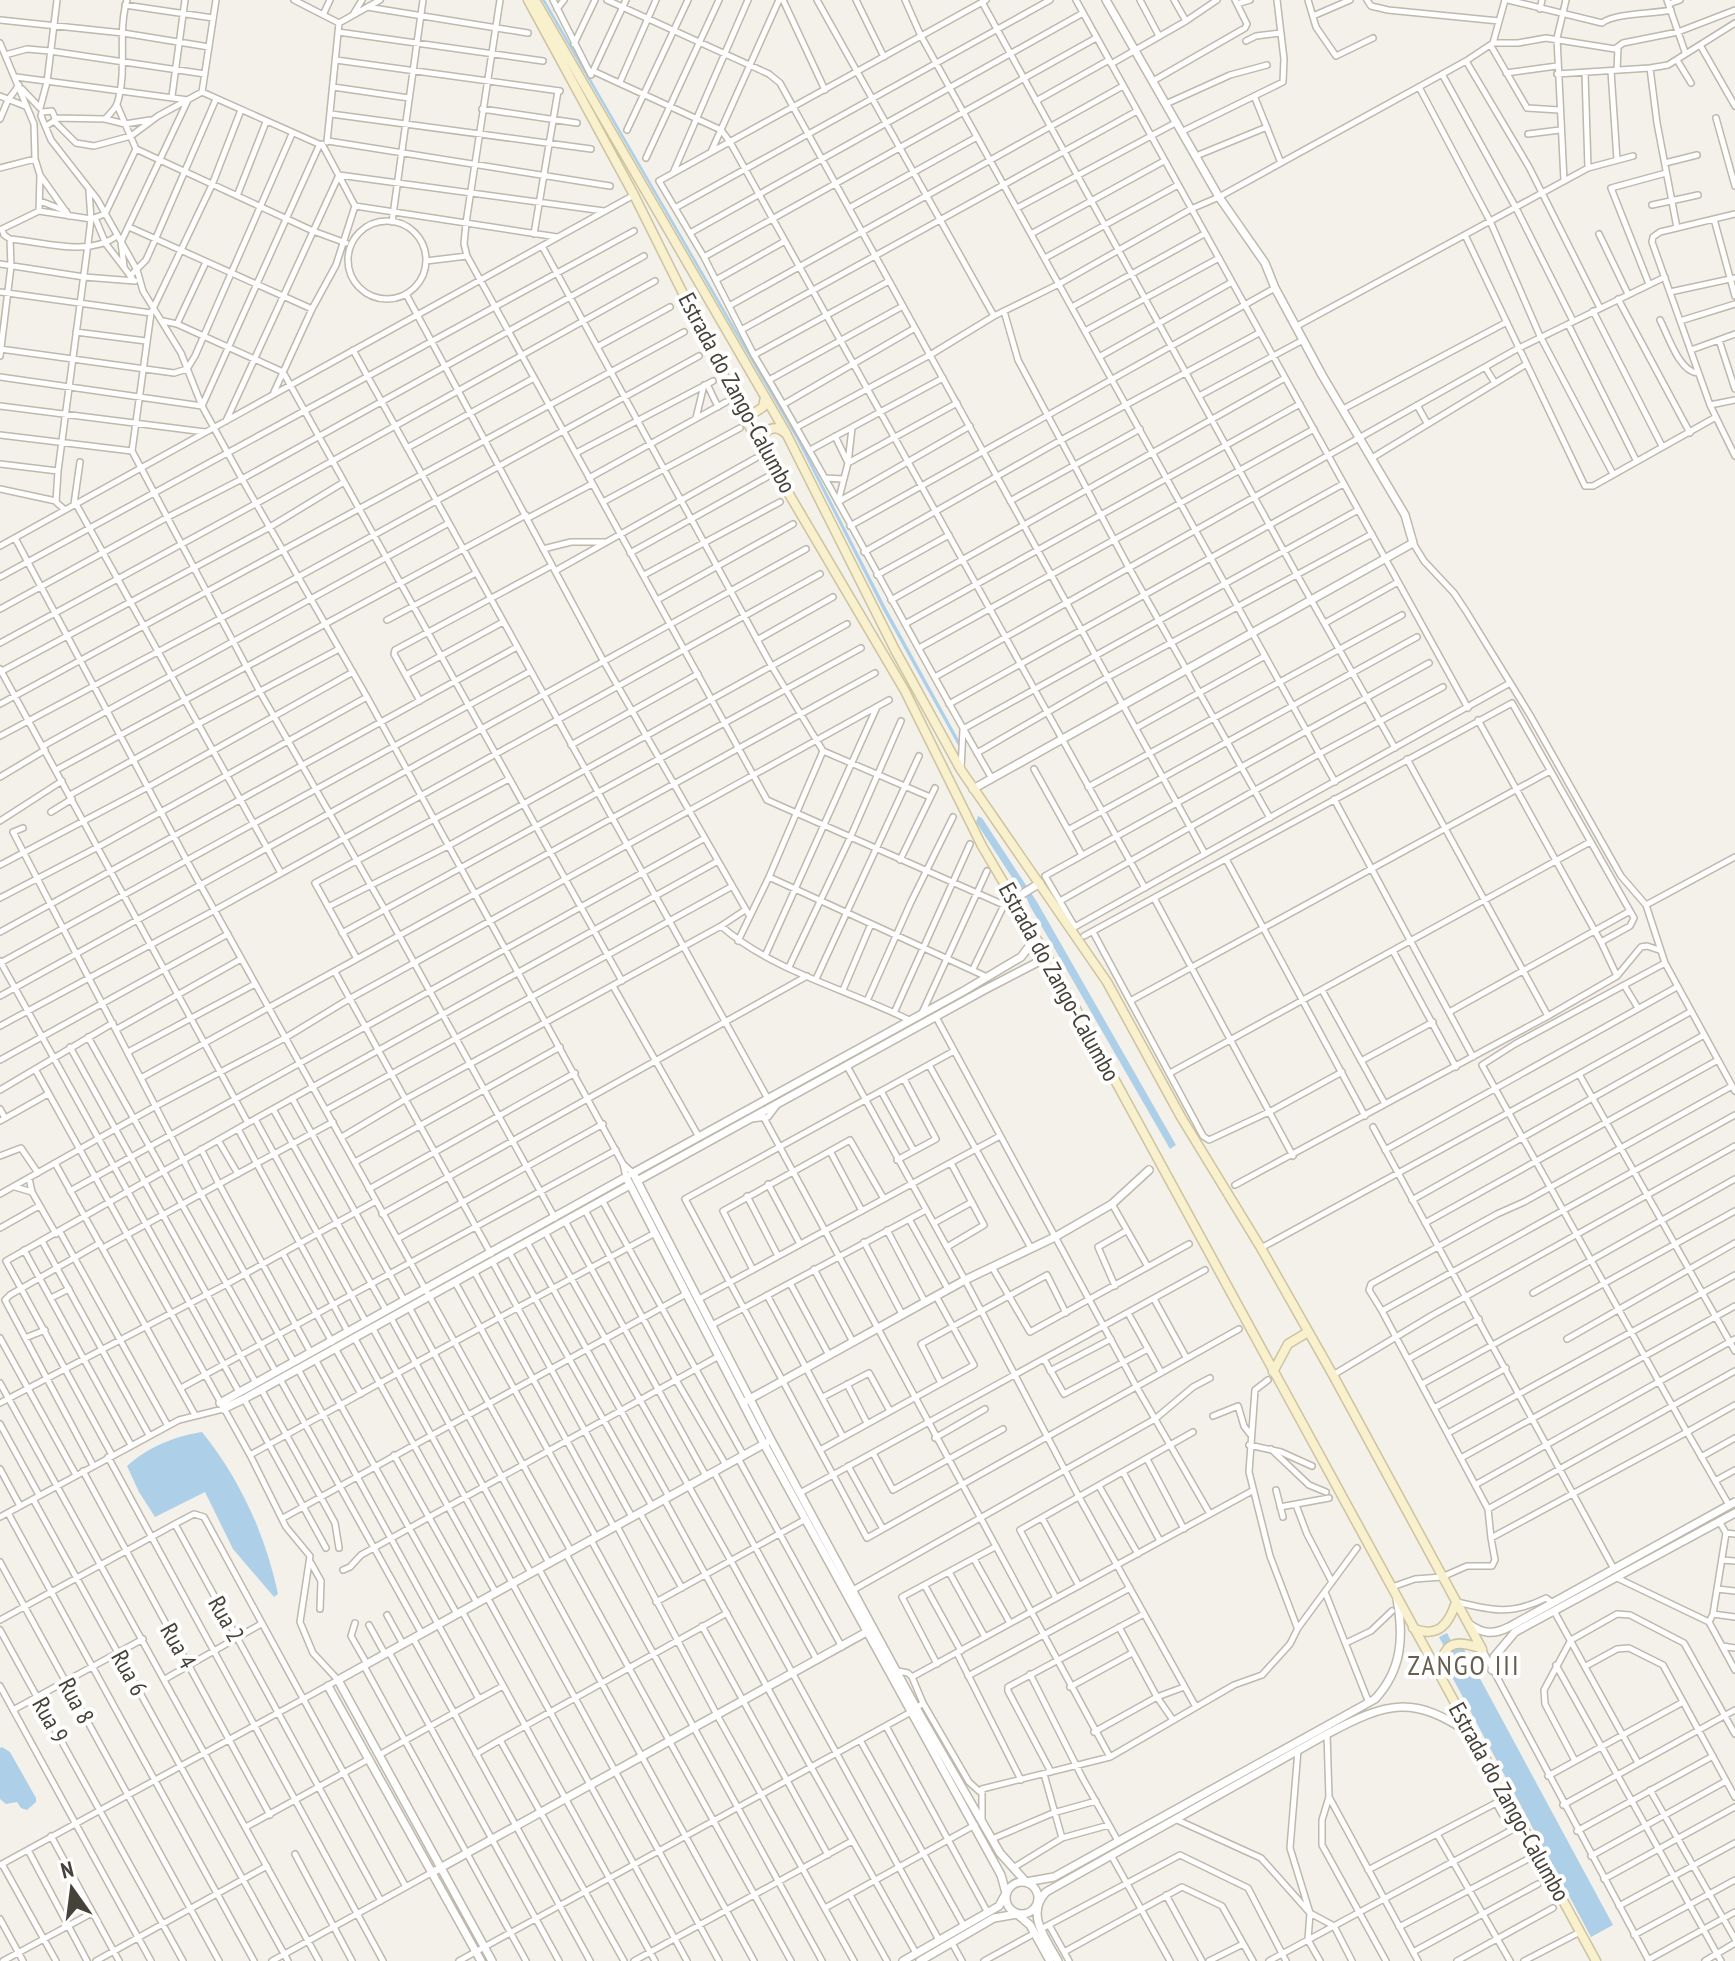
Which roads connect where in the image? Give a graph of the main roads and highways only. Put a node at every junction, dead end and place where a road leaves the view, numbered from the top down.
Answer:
1 (528, 0) edge
2 (535, 0) edge
3 (763, 393) junction
4 (739, 406) junction
5 (786, 433) junction
6 (760, 444) junction
7 (1308, 1332) junction
8 (1271, 1376) junction
9 (1456, 1602) junction
10 (1413, 1628) junction
11 (1474, 1635) junction
12 (1463, 1643) junction
13 (1438, 1671) junction
14 (1596, 1961) edge

1 - 4 main road, Estrada do Zango-Calumbo
2 - 3 main road, Estrada do Zango-Calumbo
3 - 4 main road
3 - 5 main road, Estrada do Zango-Calumbo
4 - 6 main road, Estrada do Zango-Calumbo
5 - 6 main road
5 - 7 main road, Estrada do Zango-Calumbo
6 - 8 main road, Estrada do Zango-Calumbo
7 - 8 main road
7 - 9 main road, Estrada do Zango-Calumbo
8 - 10 main road, Estrada do Zango-Calumbo
9 - 10 main road
9 - 11 main road
10 - 13 main road, Estrada do Zango-Calumbo
11 - 12 main road
11 - 12 main road
12 - 13 main road
13 - 14 main road, Estrada do Zango-Calumbo

